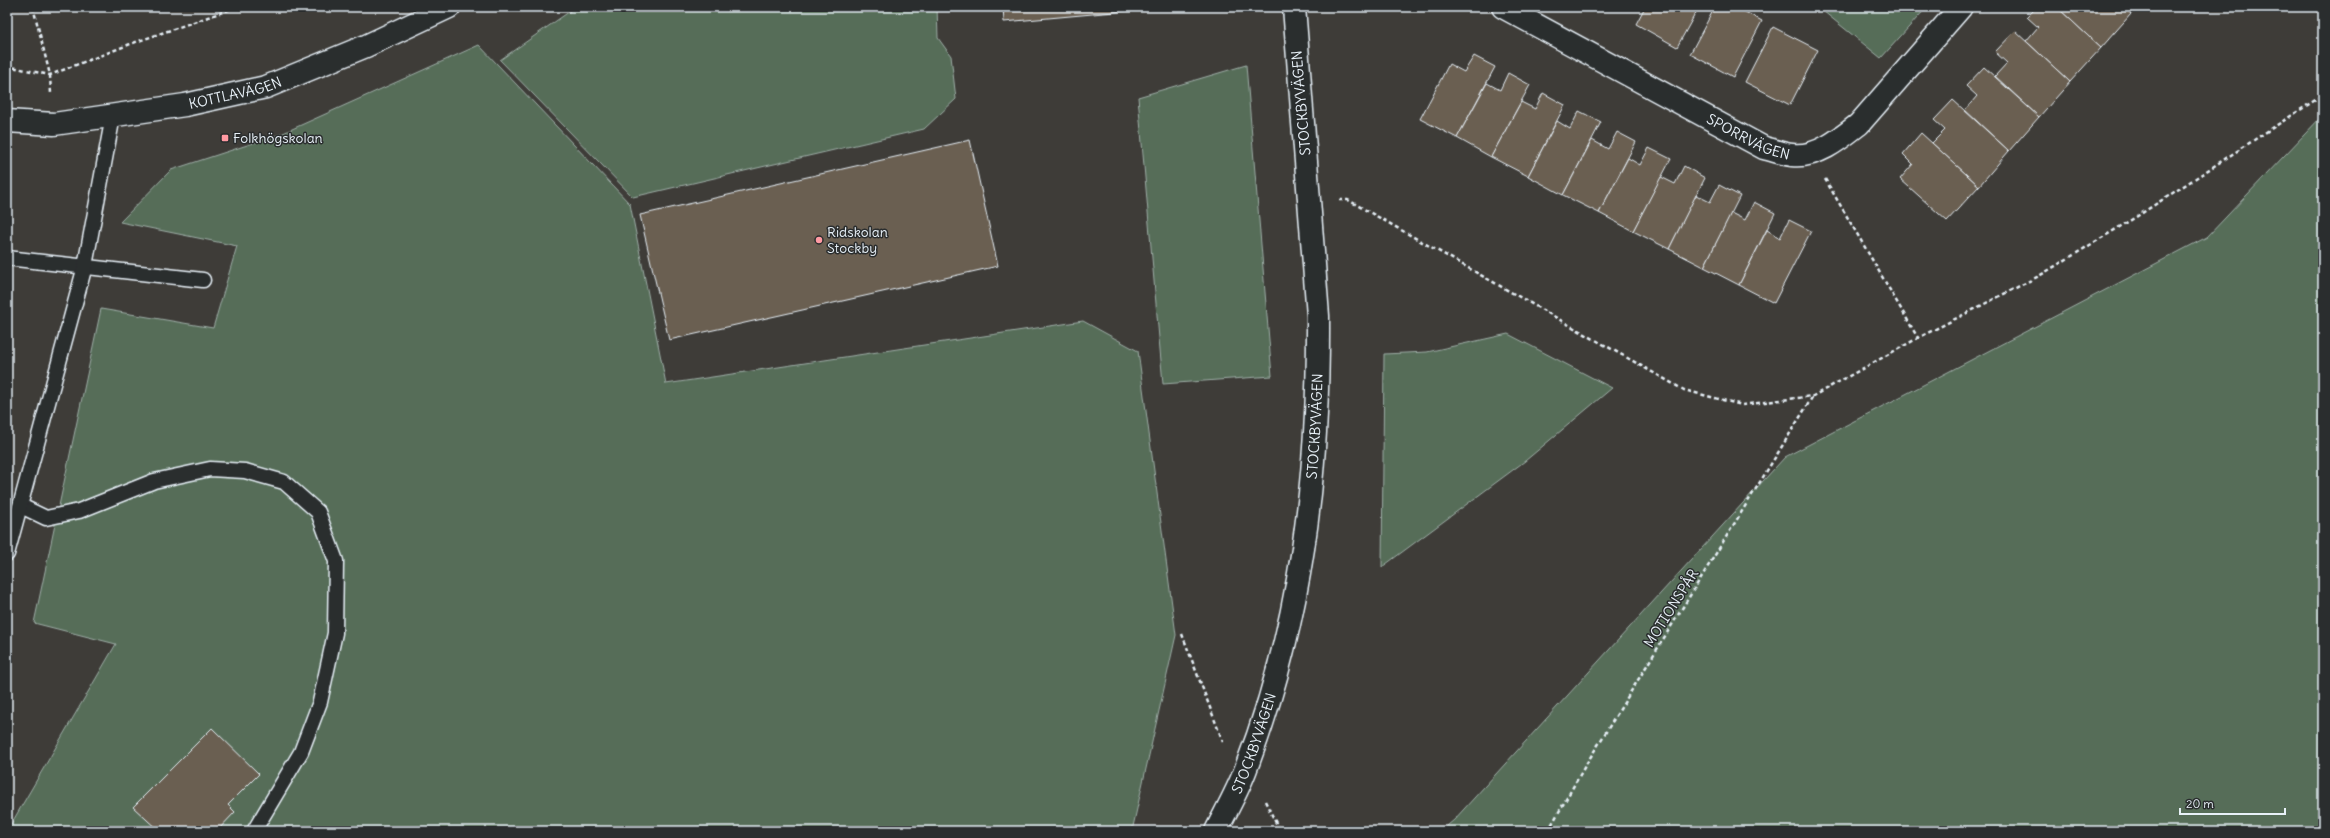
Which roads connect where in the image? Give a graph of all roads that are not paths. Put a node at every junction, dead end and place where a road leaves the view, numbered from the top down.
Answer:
1 (449, 7) edge
2 (1294, 7) edge
3 (1503, 7) edge
4 (1961, 7) edge
5 (113, 116) junction
6 (7, 121) edge
7 (7, 258) edge
8 (85, 266) junction
9 (203, 280) dead end
10 (21, 506) junction
11 (7, 554) edge
12 (254, 831) edge
13 (1216, 831) edge

1 - 5 street, KOTTLAVÄGEN
2 - 13 street, STOCKBYVÄGEN
3 - 4 street, SPORRVÄGEN
5 - 6 street, KOTTLAVÄGEN
5 - 8 lane
7 - 8 lane
8 - 9 lane
8 - 10 lane
10 - 11 lane
10 - 12 lane

